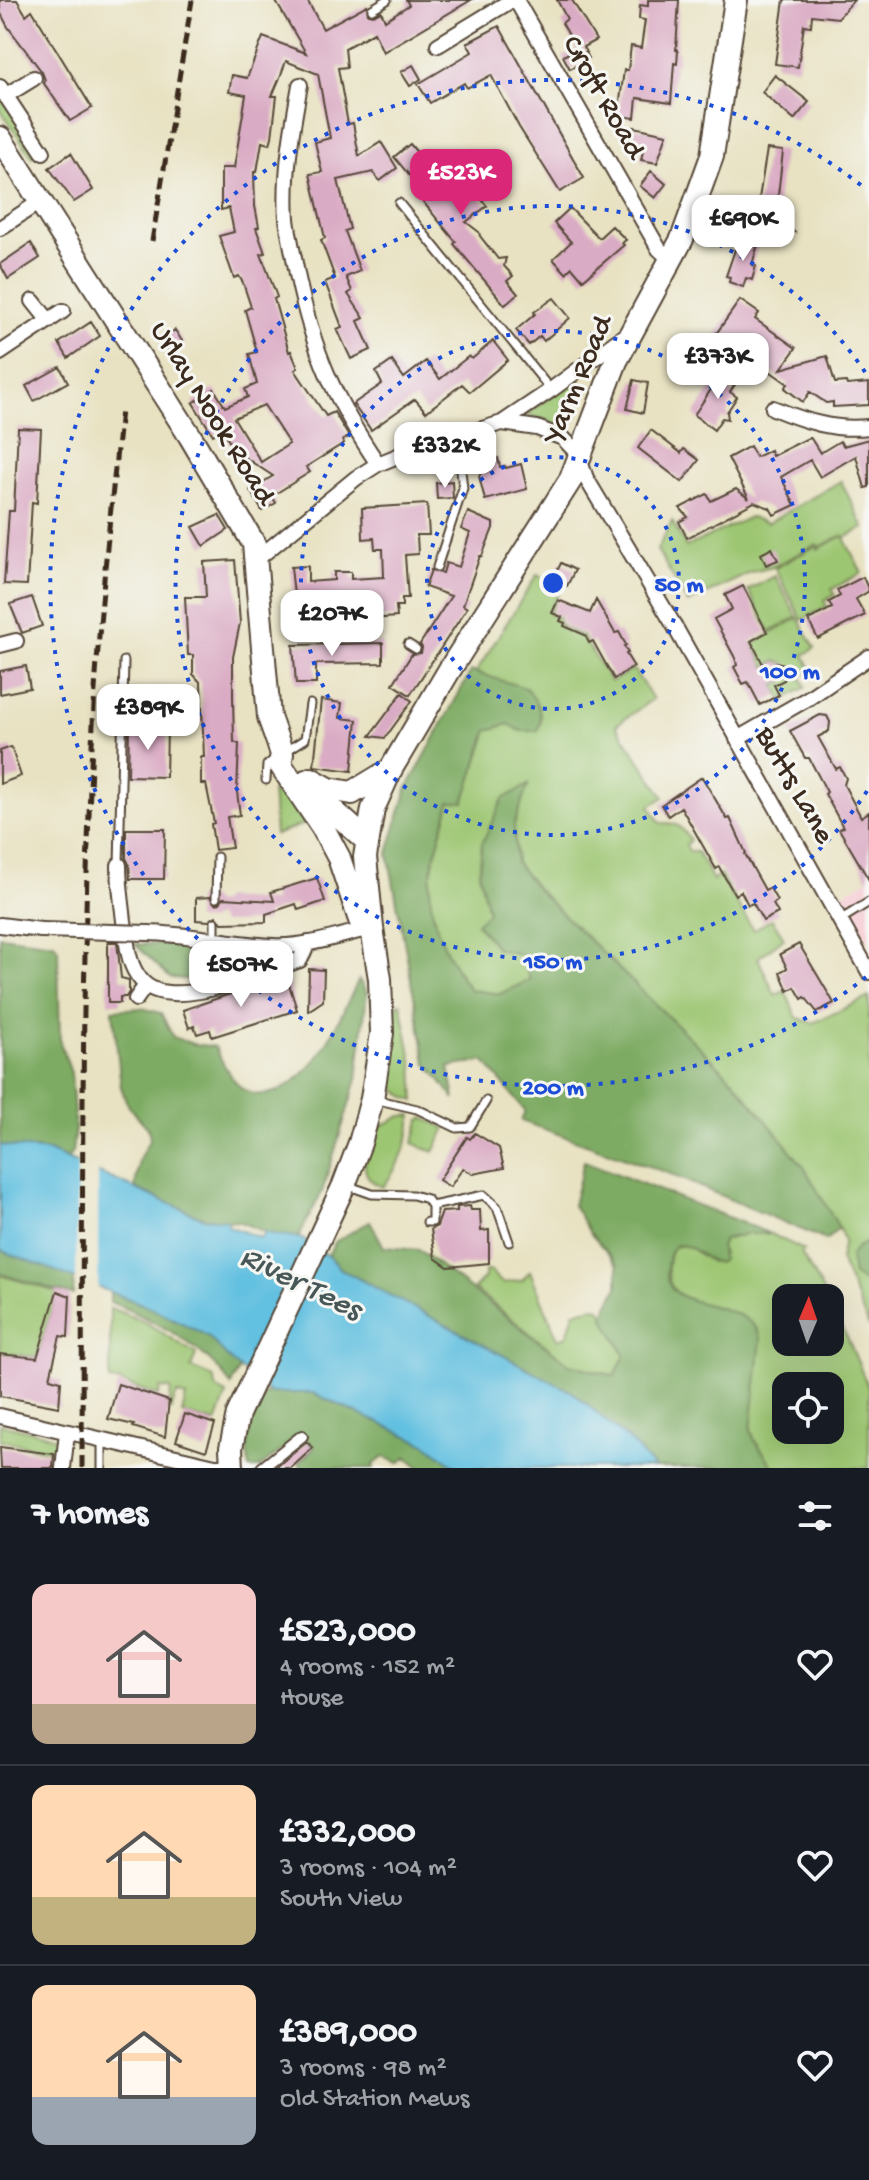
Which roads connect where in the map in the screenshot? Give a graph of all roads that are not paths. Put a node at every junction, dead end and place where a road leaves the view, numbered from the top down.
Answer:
1 (387, 0) edge
2 (514, 0) edge
3 (736, 0) edge
4 (372, 9) dead end
5 (438, 45) dead end
6 (34, 78) dead end
7 (300, 85) dead end
8 (3, 91) edge
9 (0, 138) edge
10 (43, 152) dead end
11 (41, 201) junction
12 (399, 203) dead end
13 (0, 228) edge
14 (672, 261) junction
15 (33, 301) dead end
16 (63, 311) dead end
17 (49, 321) junction
18 (631, 330) junction
19 (0, 353) edge
20 (551, 390) junction
21 (773, 408) dead end
22 (502, 423) junction
23 (869, 427) edge
24 (457, 436) junction
25 (579, 459) junction
26 (378, 464) junction
27 (257, 559) junction
28 (437, 567) dead end
29 (16, 641) dead end
30 (408, 644) dead end
31 (0, 645) edge
32 (416, 649) dead end
33 (869, 657) edge
34 (124, 661) dead end
35 (310, 704) dead end
36 (737, 739) junction
37 (282, 754) junction
38 (391, 769) junction
39 (300, 770) junction
40 (266, 780) dead end
41 (366, 840) junction
42 (217, 857) dead end
43 (119, 865) joint
44 (216, 898) dead end
45 (869, 902) edge
46 (840, 920) junction
47 (215, 922) dead end
48 (0, 925) edge
49 (372, 928) junction
50 (215, 938) junction
51 (308, 943) junction
52 (869, 972) edge
53 (146, 985) junction
54 (136, 999) dead end
55 (372, 1099) junction
56 (486, 1101) dead end
57 (344, 1185) junction
58 (432, 1206) junction
59 (427, 1222) dead end
60 (509, 1242) dead end
61 (0, 1416) edge
62 (67, 1432) junction
63 (302, 1436) dead end
64 (102, 1440) junction
65 (231, 1467) edge
66 (63, 1468) edge
67 (102, 1468) edge
68 (262, 1468) edge

1 - 4 lane
2 - 5 street
2 - 14 street, Croft Road
3 - 14 main road, Yarm Road
6 - 8 street
7 - 26 street
8 - 10 street
9 - 11 main road, Urlay Nook Road
11 - 13 street
11 - 27 main road, Urlay Nook Road
12 - 20 lane
14 - 18 main road, Yarm Road
15 - 17 street
16 - 17 street
17 - 19 street
18 - 20 street
18 - 25 main road, Yarm Road
20 - 22 street
21 - 23 street
22 - 24 street
22 - 25 street, Butts Lane
24 - 26 street
24 - 28 lane
25 - 36 street, Butts Lane
25 - 38 main road, Yarm Road
26 - 27 street
27 - 37 main road, Urlay Nook Road
29 - 31 street
30 - 32 lane
33 - 36 street
34 - 43 lane
35 - 37 lane
36 - 46 street, Butts Lane
37 - 39 main road, Urlay Nook Road
37 - 40 lane
37 - 49 main road, Urlay Nook Road
38 - 39 main road, Urlay Nook Road
38 - 41 main road, Yarm Road
39 - 41 main road, Urlay Nook Road
41 - 49 main road, Yarm Road
42 - 44 lane
43 - 53 street
45 - 46 lane
46 - 52 street, Butts Lane
47 - 50 lane
48 - 50 street, bridge
49 - 51 street
49 - 55 main road, Yarm Road
50 - 51 street
51 - 53 street
53 - 54 street
55 - 56 lane
55 - 57 main road, Yarm Road
57 - 58 lane
57 - 65 main road, Yarm Road
58 - 59 lane
58 - 60 lane
61 - 62 street
62 - 64 street
62 - 66 street
63 - 68 street
64 - 65 street
64 - 67 lane

